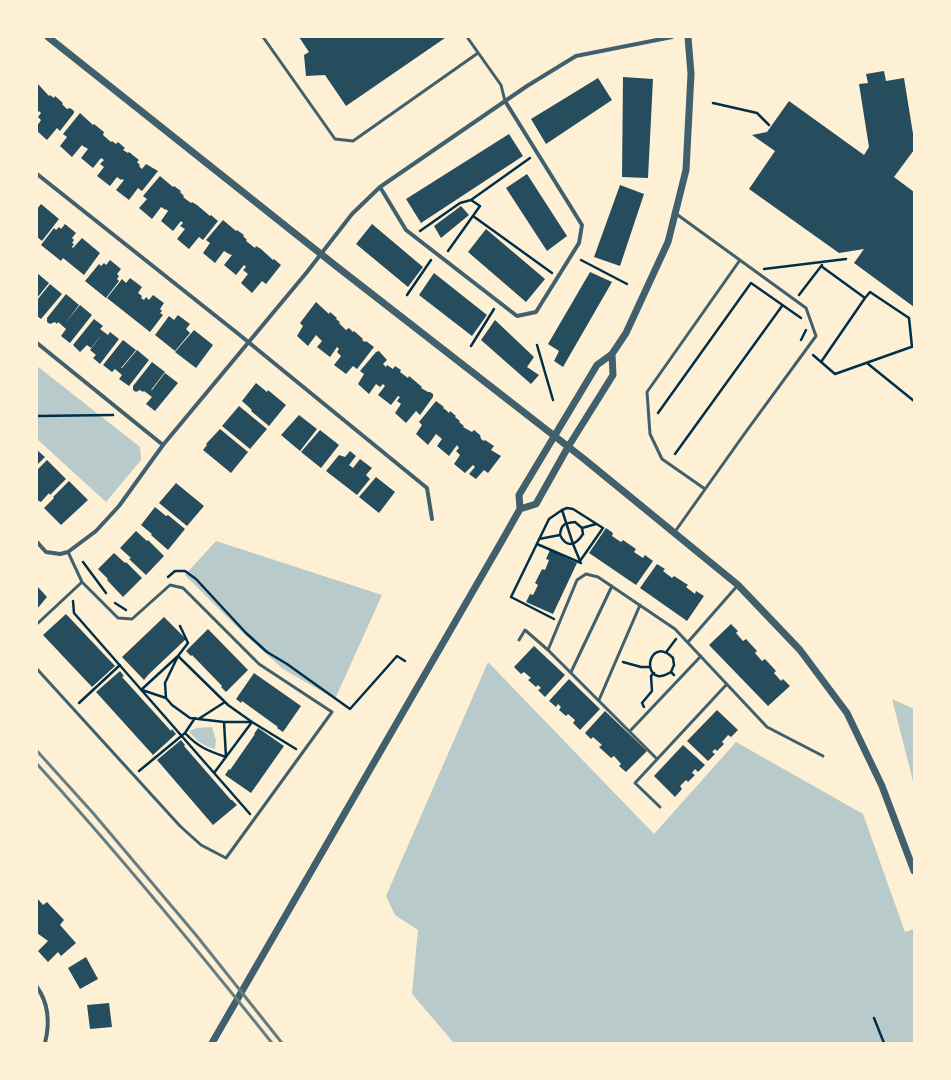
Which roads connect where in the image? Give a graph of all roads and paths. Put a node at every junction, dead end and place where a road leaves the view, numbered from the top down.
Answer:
1 (48, 37) edge
2 (263, 37) edge
3 (467, 37) edge
4 (672, 37) edge
5 (688, 37) edge
6 (478, 53) junction
7 (505, 102) junction
8 (713, 103) dead end
9 (769, 125) dead end
10 (537, 153) junction
11 (37, 174) edge
12 (380, 187) junction
13 (471, 200) junction
14 (675, 213) junction
15 (473, 216) junction
16 (413, 235) junction
17 (448, 251) dead end
18 (436, 253) junction
19 (322, 254) junction
20 (846, 259) dead end
21 (581, 260) dead end
22 (740, 260) junction
23 (825, 262) junction
24 (821, 266) junction
25 (754, 270) junction
26 (558, 278) junction
27 (627, 284) dead end
28 (407, 295) dead end
29 (865, 298) junction
30 (795, 300) junction
31 (499, 302) junction
32 (782, 306) junction
33 (803, 320) dead end
34 (805, 325) dead end
35 (801, 340) dead end
36 (37, 343) edge
37 (249, 343) junction
38 (537, 345) dead end
39 (471, 346) dead end
40 (913, 347) edge
41 (612, 354) junction
42 (813, 356) dead end
43 (821, 362) junction
44 (867, 363) junction
45 (553, 400) dead end
46 (914, 401) edge
47 (658, 412) dead end
48 (125, 414) junction
49 (37, 416) edge
50 (554, 435) junction
51 (163, 445) junction
52 (568, 447) junction
53 (675, 454) dead end
54 (705, 489) junction
55 (520, 509) junction
56 (562, 510) junction
57 (432, 519) dead end
58 (566, 523) junction
59 (596, 524) junction
60 (582, 528) junction
61 (674, 533) junction
62 (560, 535) junction
63 (539, 539) junction
64 (37, 542) edge
65 (537, 544) junction
66 (573, 544) junction
67 (68, 552) junction
68 (82, 560) dead end
69 (581, 563) dead end
70 (164, 581) dead end
71 (82, 582) junction
72 (612, 586) junction
73 (738, 586) junction
74 (72, 591) junction
75 (107, 594) dead end
76 (111, 600) dead end
77 (640, 605) junction
78 (131, 609) dead end
79 (560, 622) junction
80 (37, 624) edge
81 (180, 626) dead end
82 (681, 634) junction
83 (519, 640) dead end
84 (688, 642) junction
85 (548, 650) junction
86 (667, 652) junction
87 (178, 656) junction
88 (701, 656) junction
89 (616, 660) junction
90 (405, 661) dead end
91 (120, 666) junction
92 (650, 667) junction
93 (37, 669) edge
94 (571, 672) junction
95 (671, 672) junction
96 (654, 673) junction
97 (678, 680) junction
98 (728, 684) junction
99 (141, 690) junction
100 (166, 698) junction
101 (599, 700) junction
102 (225, 702) junction
103 (73, 709) junction
104 (648, 712) junction
105 (195, 718) junction
106 (200, 719) junction
107 (224, 722) junction
108 (252, 722) junction
109 (630, 731) junction
110 (185, 733) junction
111 (181, 736) junction
112 (302, 753) junction
113 (823, 756) dead end
114 (226, 757) junction
115 (657, 759) junction
116 (214, 774) junction
117 (134, 776) junction
118 (660, 807) dead end
119 (254, 819) junction
120 (914, 870) edge
121 (37, 987) edge
122 (874, 1018) dead end
123 (45, 1043) edge
124 (212, 1043) edge
125 (884, 1043) edge

1 - 19 street
2 - 6 lane
3 - 6 lane
4 - 7 street
5 - 14 street
6 - 7 lane
7 - 10 street
7 - 12 street
8 - 9 path
10 - 13 path
10 - 26 street
11 - 37 street
12 - 16 street
12 - 19 street
13 - 15 path
13 - 16 path
14 - 22 lane
14 - 41 street
15 - 17 path
15 - 26 path
16 - 18 street
18 - 28 path
18 - 31 street
19 - 37 street
19 - 50 street
20 - 23 path
21 - 27 path
22 - 25 lane
22 - 54 lane
23 - 24 path
23 - 25 path
24 - 29 path
24 - 30 path
25 - 30 lane
26 - 31 street
29 - 40 path
29 - 43 path
30 - 54 lane
31 - 39 path
32 - 33 path
32 - 47 path
32 - 53 path
34 - 35 path
36 - 48 street
37 - 51 street
37 - 57 street
38 - 45 path
40 - 44 path
41 - 50 street
41 - 52 street
42 - 43 path
43 - 44 path
44 - 46 path
48 - 49 path
48 - 51 street
50 - 52 street
50 - 55 street
51 - 67 street
52 - 55 street
52 - 61 street
54 - 61 lane
55 - 124 street
56 - 58 path
56 - 59 path
56 - 63 path
58 - 60 path
58 - 62 path
58 - 66 path
59 - 60 path
59 - 66 path
60 - 66 path
61 - 73 street
62 - 63 path
62 - 66 path
63 - 65 path
64 - 67 street
65 - 69 path
65 - 79 path
67 - 71 lane
68 - 75 path
70 - 90 path
71 - 74 lane
71 - 112 lane
72 - 77 lane
72 - 79 lane
72 - 94 lane
73 - 84 lane
73 - 120 street
74 - 80 lane
74 - 91 path
76 - 78 path
77 - 82 lane
77 - 89 lane
79 - 85 lane
81 - 87 path
82 - 84 lane
82 - 86 path
83 - 85 lane
84 - 88 lane
85 - 94 lane
86 - 92 path
86 - 95 path
87 - 99 path
87 - 100 path
87 - 102 path
88 - 97 lane
88 - 98 lane
89 - 92 path
89 - 101 lane
91 - 99 path
91 - 103 path
92 - 96 path
93 - 103 lane
94 - 101 lane
95 - 96 path
95 - 97 path
96 - 104 path
97 - 104 lane
98 - 113 lane
98 - 115 lane
99 - 100 path
99 - 111 path
100 - 105 path
101 - 109 lane
102 - 106 path
102 - 108 path
103 - 117 lane
104 - 109 lane
105 - 106 path
105 - 110 path
106 - 107 path
107 - 108 path
107 - 114 path
108 - 112 path
108 - 114 path
109 - 115 lane
110 - 111 path
110 - 114 path
111 - 116 path
111 - 117 path
112 - 119 lane
114 - 116 path
115 - 118 lane
116 - 119 path
117 - 119 lane
121 - 123 street
122 - 125 path

